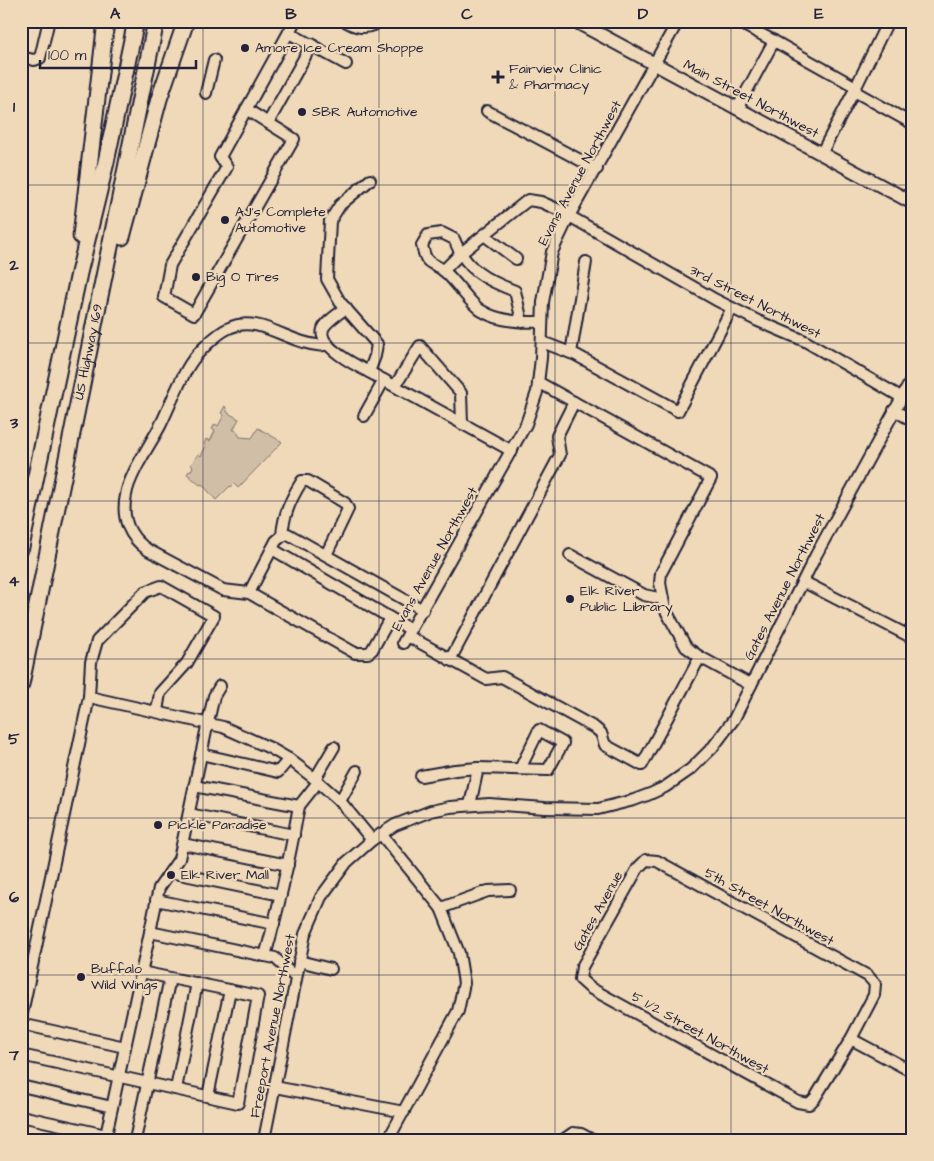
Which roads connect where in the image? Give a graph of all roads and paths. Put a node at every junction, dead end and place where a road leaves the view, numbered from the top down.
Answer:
1 (106, 21) edge
2 (136, 21) edge
3 (156, 21) edge
4 (186, 21) edge
5 (295, 21) edge
6 (345, 21) edge
7 (376, 21) edge
8 (575, 21) edge
9 (678, 21) edge
10 (736, 21) edge
11 (888, 21) edge
12 (48, 24) dead end
13 (289, 33) junction
14 (774, 41) junction
15 (312, 44) junction
16 (21, 57) edge
17 (214, 60) dead end
18 (346, 64) dead end
19 (655, 65) junction
20 (855, 89) junction
21 (206, 93) dead end
22 (246, 108) junction
23 (737, 109) junction
24 (487, 111) dead end
25 (268, 123) junction
26 (913, 124) edge
27 (821, 154) junction
28 (597, 169) junction
29 (370, 180) dead end
30 (912, 202) edge
31 (569, 216) junction
32 (484, 235) junction
33 (460, 254) junction
34 (516, 259) dead end
35 (586, 262) dead end
36 (107, 267) junction
37 (444, 270) junction
38 (79, 273) junction
39 (346, 308) junction
40 (732, 308) junction
41 (522, 322) junction
42 (542, 322) junction
43 (542, 342) junction
44 (328, 344) junction
45 (571, 353) junction
46 (369, 372) junction
47 (913, 377) edge
48 (384, 380) junction
49 (538, 382) junction
50 (395, 386) junction
51 (901, 397) junction
52 (574, 402) junction
53 (894, 410) junction
54 (364, 416) dead end
55 (913, 421) edge
56 (462, 424) junction
57 (512, 451) junction
58 (285, 535) junction
59 (21, 547) edge
60 (272, 549) junction
61 (326, 555) junction
62 (570, 555) dead end
63 (804, 582) junction
64 (249, 593) junction
65 (663, 598) junction
66 (423, 610) junction
67 (390, 618) junction
68 (408, 636) junction
69 (913, 638) edge
70 (700, 657) junction
71 (450, 660) junction
72 (21, 684) edge
73 (751, 685) junction
74 (220, 686) dead end
75 (89, 696) junction
76 (157, 711) junction
77 (208, 722) junction
78 (334, 748) dead end
79 (201, 754) junction
80 (289, 759) junction
81 (478, 768) junction
82 (520, 769) junction
83 (357, 771) dead end
84 (421, 776) dead end
85 (317, 781) junction
86 (194, 786) junction
87 (340, 801) junction
88 (470, 805) junction
89 (299, 806) junction
90 (534, 807) joint
91 (189, 814) junction
92 (381, 834) junction
93 (294, 835) junction
94 (372, 840) junction
95 (183, 844) junction
96 (646, 860) joint
97 (288, 865) junction
98 (170, 872) junction
99 (510, 890) dead end
100 (281, 895) junction
101 (156, 900) junction
102 (441, 908) junction
103 (274, 924) junction
104 (150, 932) junction
105 (265, 956) junction
106 (299, 961) junction
107 (331, 969) dead end
108 (141, 972) junction
109 (170, 978) junction
110 (296, 978) junction
111 (580, 979) joint
112 (197, 983) junction
113 (230, 990) junction
114 (21, 1018) edge
115 (21, 1024) edge
116 (851, 1039) junction
117 (125, 1047) junction
118 (21, 1055) edge
119 (913, 1072) edge
120 (119, 1076) junction
121 (146, 1082) junction
122 (21, 1086) edge
123 (275, 1087) junction
124 (176, 1089) junction
125 (208, 1096) junction
126 (112, 1107) junction
127 (404, 1112) junction
128 (21, 1116) edge
129 (106, 1137) edge
130 (135, 1140) edge
131 (264, 1140) edge
132 (388, 1140) edge
133 (563, 1140) edge
134 (592, 1140) edge

1 - 38 highway
2 - 38 highway, US Highway 169
3 - 36 highway, US Highway 169
4 - 36 highway
5 - 13 street
6 - 7 street
8 - 19 main road, Main Street Northwest
9 - 19 street, Evans Avenue Northwest
10 - 14 street
11 - 20 street
12 - 16 street
13 - 15 street
13 - 22 street
14 - 20 street
14 - 23 street
15 - 18 street
15 - 25 street
17 - 21 street
19 - 23 main road, Main Street Northwest
19 - 28 street, Evans Avenue Northwest
20 - 26 street
20 - 27 street
22 - 25 street
22 - 25 street
23 - 27 main road, Main Street Northwest
24 - 28 street
27 - 30 main road, Main Street Northwest
28 - 31 street, Evans Avenue Northwest
29 - 39 street
31 - 32 street, 3rd Street Northwest
31 - 40 street, 3rd Street Northwest
31 - 42 street, Evans Avenue Northwest
32 - 33 street
32 - 34 street
33 - 37 street
33 - 37 street
33 - 41 street
35 - 45 street
36 - 72 highway, US Highway 169
37 - 41 street
38 - 59 highway, US Highway 169
39 - 44 street
39 - 46 street
40 - 45 street
40 - 51 street, 3rd Street Northwest
41 - 42 street
42 - 43 street, Evans Avenue Northwest
43 - 45 street
43 - 49 street, Evans Avenue Northwest
44 - 46 street
44 - 64 street
46 - 48 street
47 - 51 street
48 - 50 street
48 - 54 street
49 - 52 street
49 - 57 street, Evans Avenue Northwest
50 - 56 street
50 - 56 street
51 - 53 street
52 - 65 street
52 - 71 street
53 - 55 street
53 - 63 street, Gates Avenue Northwest
56 - 57 street
57 - 66 street, Evans Avenue Northwest
58 - 60 street
58 - 61 street
58 - 61 street
60 - 64 street
60 - 67 street
61 - 66 street
62 - 65 street
63 - 69 street
63 - 73 street, Gates Avenue Northwest
64 - 67 street
65 - 70 street
66 - 68 street, Evans Avenue Northwest
67 - 68 street
68 - 71 street
70 - 71 street
70 - 73 street
73 - 90 street, Gates Avenue Northwest
74 - 77 street
75 - 76 street
75 - 76 street
75 - 114 street
76 - 77 street
77 - 79 street
77 - 80 street
78 - 85 street
79 - 80 street
79 - 86 street
80 - 85 street
81 - 82 street
81 - 84 street
81 - 88 street
82 - 82 street
83 - 87 street
85 - 87 street
85 - 89 street
86 - 89 street
86 - 91 street
87 - 94 street
88 - 90 street, Freeport Avenue Northwest
88 - 92 street, Freeport Avenue Northwest
89 - 93 street
91 - 93 street
91 - 95 street
92 - 94 street, Freeport Avenue Northwest
92 - 102 street
93 - 97 street
94 - 106 street, Freeport Avenue Northwest
95 - 97 street
95 - 98 street
96 - 111 street, Gates Avenue
96 - 116 street, 5th Street Northwest
97 - 100 street
98 - 100 street
98 - 101 street
99 - 102 street
100 - 103 street
101 - 103 street
101 - 104 street
102 - 127 street
103 - 105 street
104 - 105 street
104 - 108 street
105 - 110 street
106 - 107 street
106 - 110 street, Freeport Avenue Northwest
108 - 109 street
108 - 117 street
109 - 112 street
109 - 121 street
110 - 123 street, Freeport Avenue Northwest
111 - 116 street, 5 1/2 Street Northwest
112 - 113 street
112 - 124 street
113 - 125 street
113 - 125 street
115 - 117 street
116 - 119 street
117 - 120 street
118 - 120 street
120 - 121 street
120 - 126 street
121 - 124 street
121 - 130 street
122 - 126 street
123 - 127 street
123 - 131 street, Freeport Avenue Northwest
124 - 125 street
126 - 129 street
127 - 132 street
128 - 129 street
133 - 134 street

